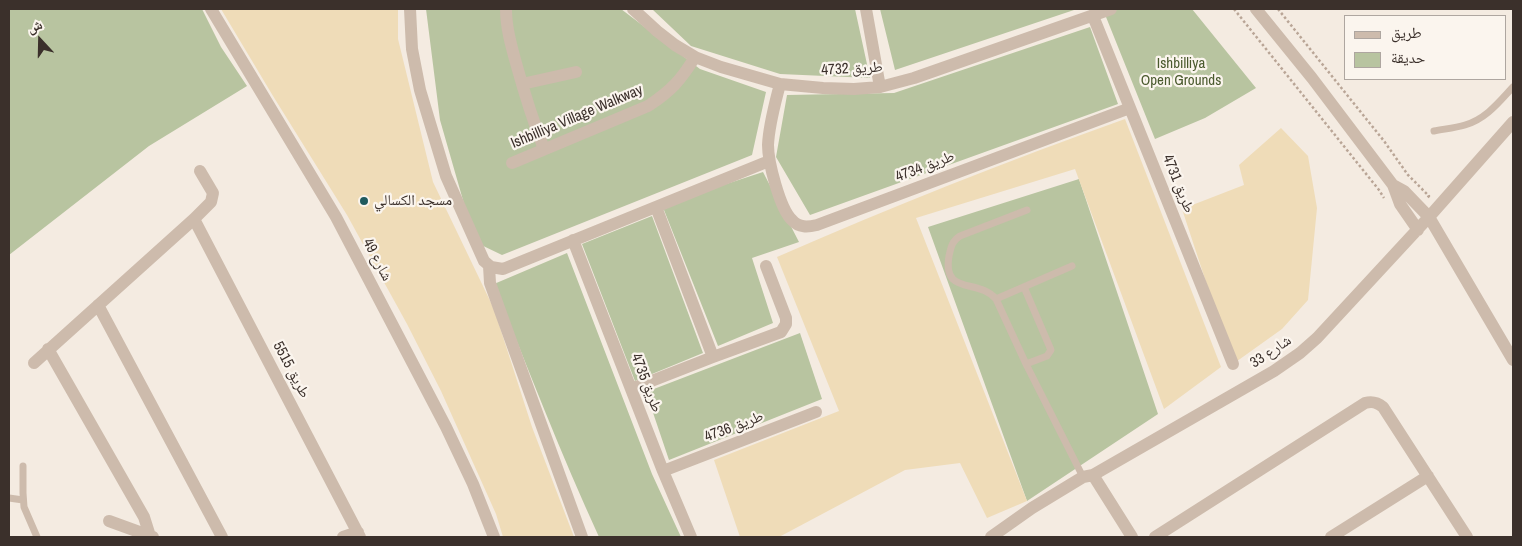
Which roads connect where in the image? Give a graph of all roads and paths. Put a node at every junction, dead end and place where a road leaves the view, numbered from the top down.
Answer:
1 (211, 9) edge
2 (410, 9) edge
3 (506, 9) edge
4 (633, 9) edge
5 (866, 9) edge
6 (1111, 9) edge
7 (1256, 9) edge
8 (1093, 16) junction
9 (695, 57) junction
10 (576, 72) dead end
11 (522, 84) junction
12 (780, 84) junction
13 (1513, 86) edge
14 (880, 87) junction
15 (1130, 108) junction
16 (1513, 122) edge
17 (1434, 131) dead end
18 (544, 149) junction
19 (512, 162) dead end
20 (770, 162) junction
21 (200, 171) dead end
22 (1393, 185) junction
23 (656, 207) junction
24 (1027, 210) dead end
25 (1429, 217) junction
26 (194, 218) junction
27 (1418, 230) junction
28 (573, 240) junction
29 (489, 266) junction
30 (766, 266) dead end
31 (1072, 266) dead end
32 (1024, 287) junction
33 (996, 299) junction
34 (98, 305) junction
35 (48, 349) junction
36 (713, 357) junction
37 (1513, 360) edge
38 (34, 362) dead end
39 (1026, 364) junction
40 (1233, 364) dead end
41 (631, 390) junction
42 (816, 412) dead end
43 (23, 466) dead end
44 (663, 471) junction
45 (1088, 476) junction
46 (1428, 476) junction
47 (9, 498) edge
48 (23, 500) junction
49 (109, 521) dead end
50 (359, 535) edge
51 (37, 537) edge
52 (151, 537) edge
53 (222, 537) edge
54 (343, 537) edge
55 (494, 537) edge
56 (582, 537) edge
57 (691, 537) edge
58 (991, 537) edge
59 (1132, 537) edge
60 (1155, 537) edge
61 (1331, 537) edge
62 (1467, 537) edge

1 - 55 street, شارع 49
2 - 29 street
3 - 11 street
4 - 9 street, طريق 4732
5 - 14 street
6 - 8 street, طريق 4732
7 - 22 street
8 - 14 street, طريق 4732
8 - 15 street, طريق 4731
9 - 12 street, طريق 4732
9 - 18 street, Ishbilliya Village Walkway
10 - 11 street
11 - 18 street
12 - 14 street, طريق 4732
12 - 20 street, طريق 4734
13 - 17 lane
15 - 20 street, طريق 4734
15 - 40 street, طريق 4731
16 - 25 street, شارع 33
18 - 19 street, Ishbilliya Village Walkway
20 - 23 street
21 - 26 street
22 - 25 street
22 - 27 street
23 - 28 street
23 - 36 street
24 - 33 lane
25 - 27 street, شارع 33
25 - 37 street
26 - 34 street
26 - 50 street, طريق 5515
27 - 45 street, شارع 33
28 - 29 street
28 - 41 street, طريق 4735
29 - 56 street
30 - 36 street
31 - 32 lane
32 - 33 lane
32 - 39 lane
33 - 39 lane
34 - 35 street
34 - 53 street
35 - 38 street
35 - 52 street
36 - 41 street
39 - 45 lane
41 - 44 street, طريق 4735
42 - 44 street, طريق 4736
43 - 48 lane
44 - 57 street, طريق 4735
45 - 58 street, شارع 33
45 - 59 street
46 - 60 street
46 - 61 street
46 - 62 street
47 - 48 lane
48 - 51 lane
49 - 52 street
50 - 54 street

